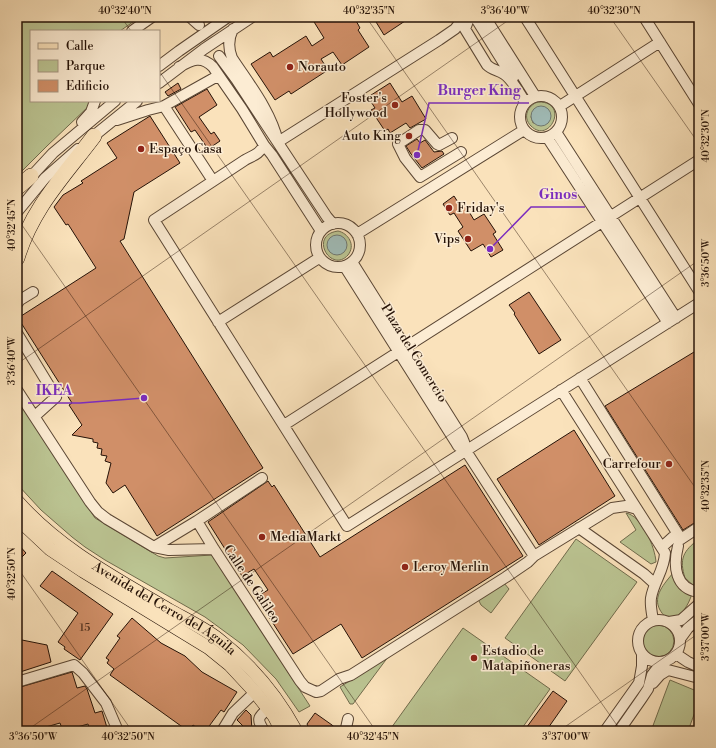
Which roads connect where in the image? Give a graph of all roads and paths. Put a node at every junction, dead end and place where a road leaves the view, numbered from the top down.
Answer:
1 (152, 17) edge
2 (190, 17) edge
3 (228, 17) edge
4 (252, 17) edge
5 (485, 17) edge
6 (491, 17) edge
7 (525, 17) edge
8 (644, 17) edge
9 (469, 18) edge
10 (199, 25) tunnel mouth
11 (233, 29) junction
12 (133, 30) edge
13 (660, 42) junction
14 (505, 49) junction
15 (489, 54) dead end
16 (160, 65) edge
17 (179, 67) junction
18 (220, 78) junction
19 (160, 82) edge
20 (535, 96) junction
21 (576, 96) junction
22 (95, 102) edge
23 (114, 102) edge
24 (136, 102) edge
25 (525, 102) junction
26 (699, 104) edge
27 (164, 106) junction
28 (560, 106) junction
29 (109, 123) junction
30 (524, 130) junction
31 (556, 132) junction
32 (94, 136) junction
33 (547, 137) junction
34 (452, 138) dead end
35 (278, 142) junction
36 (264, 145) junction
37 (461, 152) dead end
38 (53, 153) junction
39 (272, 155) junction
40 (699, 160) edge
41 (31, 176) junction
42 (213, 181) junction
43 (17, 188) edge
44 (17, 194) edge
45 (641, 197) junction
46 (17, 212) edge
47 (606, 219) junction
48 (333, 224) junction
49 (321, 231) junction
50 (357, 234) junction
51 (17, 258) edge
52 (319, 258) junction
53 (348, 264) junction
54 (699, 291) edge
55 (33, 292) dead end
56 (699, 303) edge
57 (17, 304) edge
58 (672, 320) junction
59 (218, 322) junction
60 (17, 333) edge
61 (402, 350) junction
62 (580, 378) junction
63 (17, 390) edge
64 (561, 390) junction
65 (35, 416) junction
66 (284, 425) junction
67 (466, 451) junction
68 (262, 478) dead end
69 (17, 501) edge
70 (637, 509) junction
71 (17, 518) edge
72 (197, 521) junction
73 (579, 528) junction
74 (699, 528) edge
75 (680, 542) junction
76 (154, 547) junction
77 (214, 549) junction
78 (663, 550) junction
79 (534, 556) junction
80 (655, 584) junction
81 (699, 592) edge
82 (651, 600) junction
83 (699, 604) edge
84 (699, 619) edge
85 (653, 620) junction
86 (666, 621) junction
87 (680, 639) junction
88 (642, 654) junction
89 (676, 654) junction
90 (662, 662) junction
91 (699, 667) edge
92 (699, 678) edge
93 (17, 682) edge
94 (648, 689) junction
95 (255, 692) junction
96 (268, 709) junction
97 (348, 719) dead end
98 (118, 731) edge
99 (222, 731) edge
100 (264, 731) edge
101 (282, 731) edge
102 (296, 731) edge
103 (349, 731) edge
104 (605, 731) edge
105 (619, 731) edge

1 - 12 street
2 - 10 street
3 - 16 street
4 - 11 street
5 - 14 street
6 - 14 street
7 - 21 street
8 - 13 street
9 - 15 street
9 - 25 street
9 - 25 street
9 - 35 street
11 - 17 street
11 - 35 street
13 - 21 street
13 - 26 street
14 - 20 street
17 - 18 street
17 - 19 street
18 - 27 street
18 - 36 street
20 - 25 street
20 - 28 street
21 - 28 street
21 - 45 street
22 - 38 street
23 - 38 street
24 - 29 street
25 - 30 street
27 - 29 street
27 - 42 street
28 - 31 street
29 - 32 street
30 - 33 street
30 - 50 street
31 - 33 street
31 - 47 street
32 - 46 street
32 - 51 highway
33 - 47 street
34 - 37 street
35 - 39 street
35 - 48 street
36 - 39 street
36 - 42 street
38 - 41 street
39 - 49 street
40 - 45 street
41 - 43 highway
41 - 44 street
42 - 59 street
45 - 47 street
45 - 54 street
47 - 58 street
47 - 61 street
48 - 49 street
48 - 50 street
49 - 52 street
50 - 53 street
52 - 53 street
52 - 59 street
53 - 61 street, Plaza del Comercio
55 - 57 street
56 - 58 street
58 - 62 street
59 - 66 street
60 - 65 street
61 - 66 street
61 - 67 street, Plaza del Comercio
62 - 64 street
62 - 75 street
63 - 65 street, Calle de Galileo
64 - 67 street
64 - 70 street
65 - 76 street, Calle de Galileo
66 - 67 street
67 - 79 street, Plaza del Comercio
68 - 72 street
69 - 102 main road, Avenida del Cerro del Águila
70 - 73 street, Calle de Galileo
70 - 78 street
71 - 95 main road, Avenida del Cerro del Águila
72 - 76 street
72 - 77 street
73 - 79 street, Calle de Galileo
73 - 80 street
74 - 75 street
75 - 78 street
75 - 81 street
76 - 77 street, Calle de Galileo
77 - 79 street, Calle de Galileo
78 - 80 street
80 - 82 street
82 - 85 street
82 - 86 street
83 - 86 street
84 - 87 street
85 - 86 street
85 - 88 street
86 - 87 street
87 - 89 street
88 - 90 street
88 - 104 street
89 - 90 street
89 - 91 street
90 - 94 street
92 - 94 street
93 - 98 street
94 - 105 street
95 - 96 main road, Avenida del Cerro del Águila
95 - 99 street
96 - 100 street
96 - 101 main road, Avenida del Cerro del Águila
97 - 103 street

